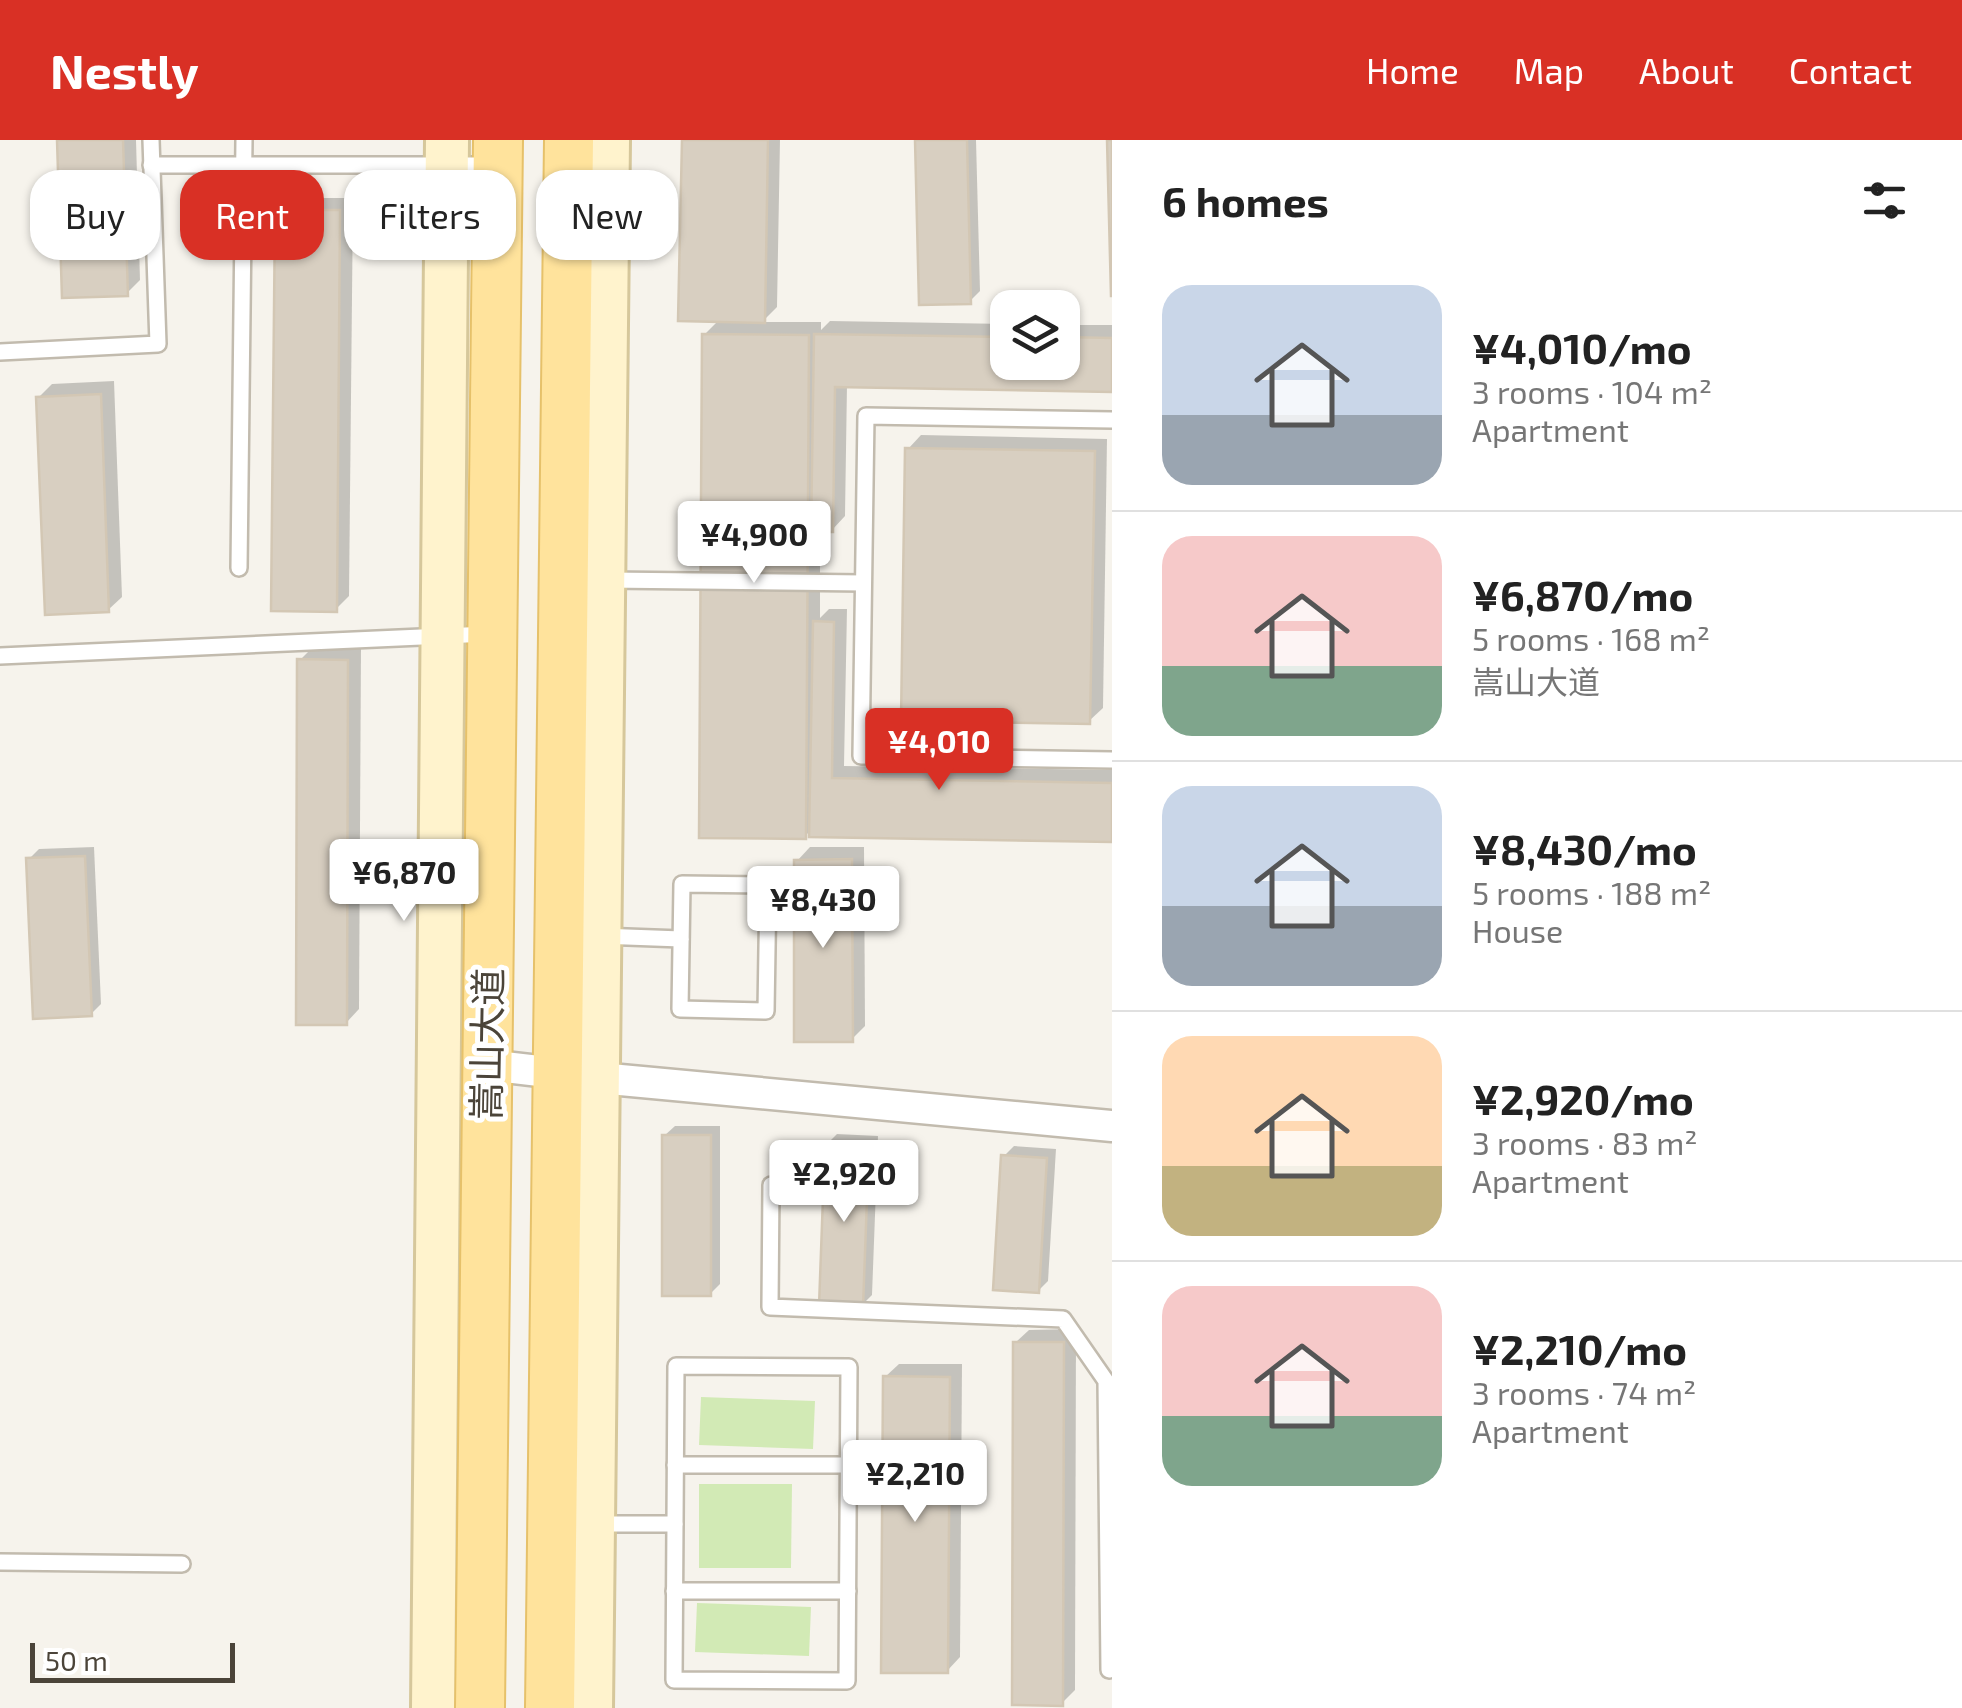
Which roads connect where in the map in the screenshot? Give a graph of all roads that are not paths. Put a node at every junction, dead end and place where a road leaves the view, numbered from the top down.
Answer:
1 (150, 140) edge
2 (244, 140) edge
3 (569, 140) edge
4 (608, 140) edge
5 (447, 153) edge
6 (498, 153) edge
7 (152, 165) junction
8 (244, 165) junction
9 (0, 352) edge
10 (1112, 420) edge
11 (239, 568) dead end
12 (584, 579) junction
13 (863, 583) junction
14 (492, 634) junction
15 (443, 637) junction
16 (0, 656) edge
17 (1112, 760) edge
18 (580, 936) junction
19 (681, 938) junction
20 (488, 1065) junction
21 (578, 1076) junction
22 (1112, 1126) edge
23 (772, 1186) dead end
24 (1109, 1381) edge
25 (676, 1464) junction
26 (848, 1464) junction
27 (573, 1524) junction
28 (675, 1524) junction
29 (0, 1562) edge
30 (182, 1564) dead end
31 (674, 1590) junction
32 (848, 1590) junction
33 (1109, 1670) dead end
34 (433, 1708) edge
35 (480, 1708) edge
36 (550, 1708) edge
37 (590, 1708) edge

1 - 7 lane
2 - 8 lane
3 - 12 main road, 嵩山大道
4 - 12 main road
5 - 6 lane
5 - 8 lane
5 - 15 main road
6 - 14 main road, 嵩山大道
7 - 8 lane
7 - 9 lane
8 - 11 lane
10 - 13 lane
12 - 13 lane
12 - 18 main road, 嵩山大道
13 - 17 lane
14 - 15 lane
14 - 20 main road, 嵩山大道
15 - 16 lane
15 - 34 main road
18 - 19 lane
18 - 21 main road, 嵩山大道
19 - 19 lane
20 - 21 street
20 - 35 main road, 嵩山大道
21 - 22 street
21 - 27 main road, 嵩山大道
23 - 24 lane
24 - 33 lane
25 - 26 lane
25 - 26 lane
25 - 28 lane
26 - 32 lane
27 - 28 lane
27 - 36 main road, 嵩山大道
27 - 37 main road
28 - 31 lane
29 - 30 lane
31 - 32 lane
31 - 32 lane

